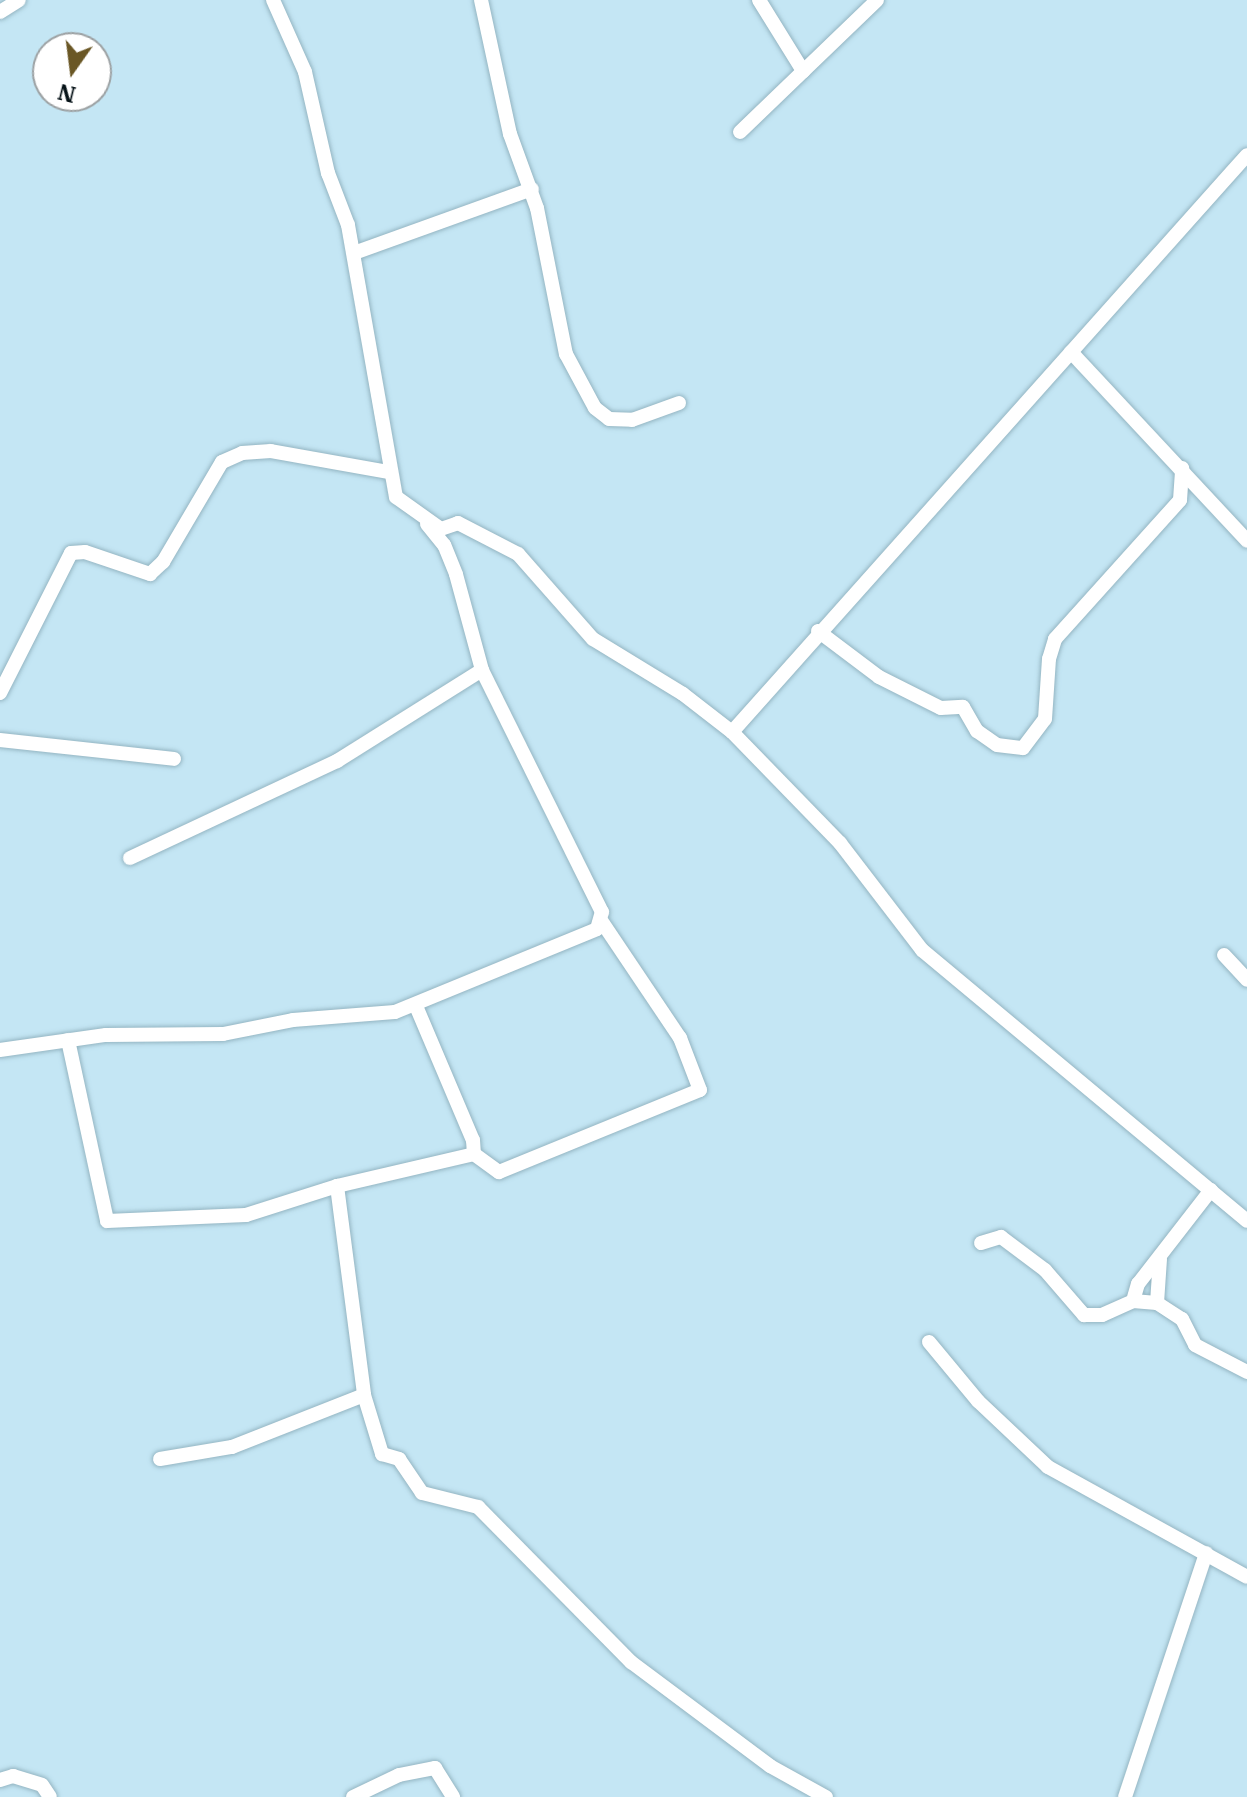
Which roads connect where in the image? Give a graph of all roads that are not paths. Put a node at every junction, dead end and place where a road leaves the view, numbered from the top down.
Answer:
1 (19, 0) edge
2 (273, 0) edge
3 (481, 0) edge
4 (759, 0) edge
5 (877, 0) edge
6 (0, 12) edge
7 (803, 71) junction
8 (740, 132) dead end
9 (1247, 155) edge
10 (532, 189) junction
11 (354, 253) junction
12 (1071, 352) junction
13 (679, 403) dead end
14 (1182, 468) junction
15 (389, 472) junction
16 (424, 520) junction
17 (1247, 541) edge
18 (818, 631) junction
19 (482, 632) dead end
20 (482, 670) junction
21 (0, 693) edge
22 (732, 732) junction
23 (0, 740) edge
24 (174, 759) dead end
25 (130, 858) dead end
26 (602, 922) junction
27 (1224, 955) dead end
28 (1247, 980) edge
29 (416, 1006) junction
30 (68, 1040) junction
31 (0, 1050) edge
32 (474, 1154) junction
33 (337, 1186) junction
34 (1211, 1190) junction
35 (1247, 1221) edge
36 (981, 1243) dead end
37 (1160, 1259) junction
38 (1133, 1301) junction
39 (1157, 1303) junction
40 (929, 1342) dead end
41 (1247, 1372) edge
42 (364, 1395) junction
43 (160, 1459) dead end
44 (1206, 1553) junction
45 (1247, 1577) edge
46 (0, 1780) edge
47 (50, 1797) edge
48 (353, 1797) edge
49 (453, 1797) edge
50 (826, 1797) edge
51 (1125, 1797) edge

1 - 6 street
2 - 11 street
3 - 10 street
4 - 7 street
5 - 7 street
7 - 8 street
9 - 12 street
10 - 11 street
10 - 13 street
11 - 15 street
12 - 14 street
12 - 18 street
14 - 17 street
14 - 18 street
15 - 16 street
15 - 21 street
16 - 20 street
16 - 22 street
18 - 22 street
19 - 20 street
20 - 25 street
20 - 26 street
22 - 34 street
23 - 24 street
26 - 29 street
26 - 32 street
27 - 28 street
29 - 30 street
29 - 32 street
30 - 31 street
30 - 33 street
32 - 33 street
33 - 42 street
34 - 35 street
34 - 37 street
36 - 38 street
37 - 38 street
37 - 39 street
38 - 39 street
39 - 41 street
40 - 44 street
42 - 43 street
42 - 50 street
44 - 45 street
44 - 51 street
46 - 47 street
48 - 49 street

